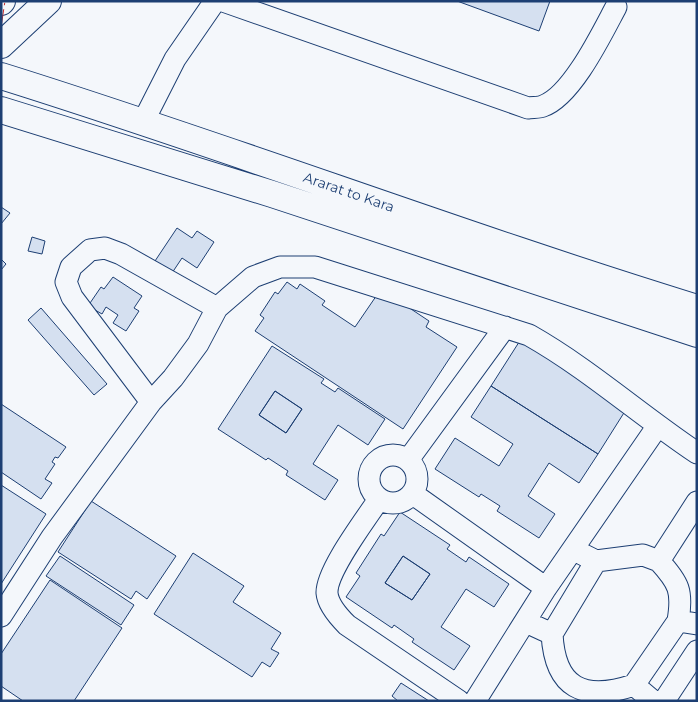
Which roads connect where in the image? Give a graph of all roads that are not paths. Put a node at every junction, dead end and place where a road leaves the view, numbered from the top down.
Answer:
1 (48, 1) edge
2 (215, 1) edge
3 (224, 1) edge
4 (616, 7) dead end
5 (1, 45) edge
6 (1, 76) edge
7 (1, 110) edge
8 (144, 120) junction
9 (218, 308) junction
10 (697, 308) edge
11 (505, 326) junction
12 (697, 334) edge
13 (151, 402) junction
14 (657, 427) junction
15 (697, 453) edge
16 (408, 460) junction
17 (413, 494) junction
18 (379, 499) junction
19 (697, 502) edge
20 (573, 550) junction
21 (596, 561) junction
22 (658, 561) junction
23 (546, 588) junction
24 (1, 616) edge
25 (526, 622) junction
26 (687, 623) edge
27 (552, 634) junction
28 (693, 664) edge
29 (634, 685) junction
30 (459, 701) edge
31 (475, 701) edge
32 (653, 701) edge
33 (664, 701) edge

1 - 5 main road
2 - 8 street
3 - 4 street
6 - 8 main road, Ararat to Kara
7 - 12 main road, Ararat to Kara
8 - 10 main road, Ararat to Kara
9 - 11 street
9 - 13 street
9 - 13 street
11 - 14 street
11 - 16 street
13 - 24 street
14 - 15 street
14 - 20 street
16 - 17 street
16 - 18 street
17 - 18 street
17 - 23 street
18 - 30 street
19 - 22 street
20 - 21 street
20 - 23 street
21 - 22 street
21 - 27 street
22 - 26 street
23 - 25 street
25 - 27 street
25 - 31 street
26 - 29 street
27 - 29 street
28 - 33 street
29 - 32 street

